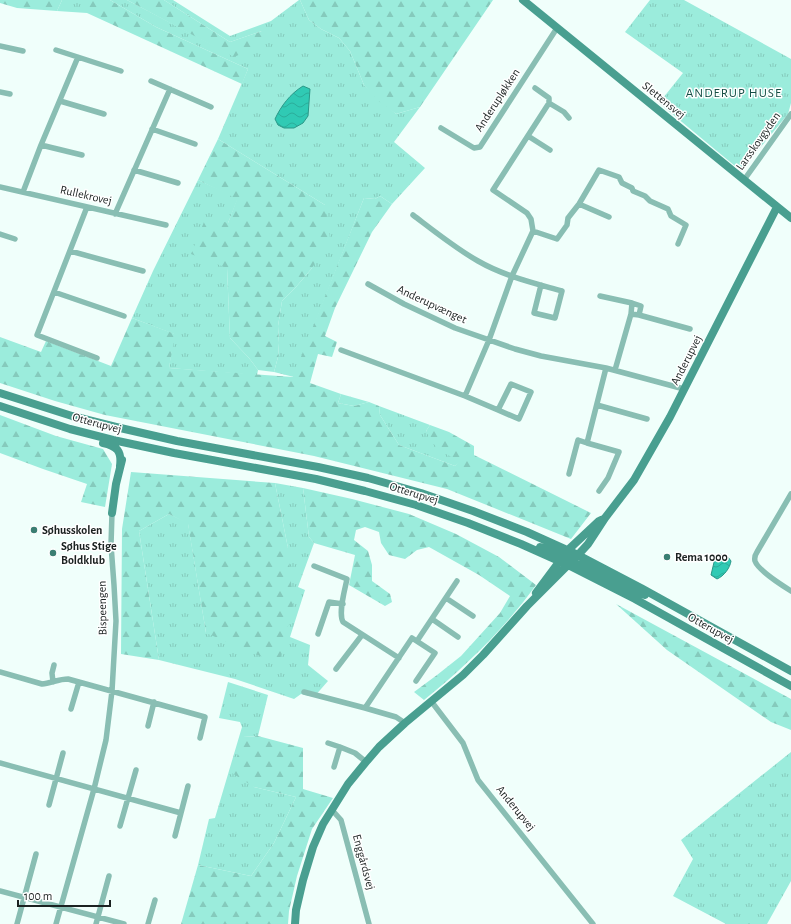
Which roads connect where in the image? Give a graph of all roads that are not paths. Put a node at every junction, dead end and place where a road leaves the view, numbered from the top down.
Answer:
1 (523, 0) edge
2 (557, 28) junction
3 (0, 46) edge
4 (56, 50) dead end
5 (23, 51) dead end
6 (78, 57) junction
7 (121, 70) dead end
8 (151, 81) dead end
9 (535, 88) dead end
10 (170, 89) junction
11 (0, 92) edge
12 (10, 94) dead end
13 (60, 101) junction
14 (549, 103) junction
15 (211, 107) dead end
16 (104, 114) dead end
17 (791, 114) edge
18 (569, 118) dead end
19 (441, 128) dead end
20 (152, 129) junction
21 (528, 136) junction
22 (195, 144) dead end
23 (42, 145) junction
24 (550, 150) dead end
25 (82, 155) dead end
26 (134, 170) junction
27 (744, 180) junction
28 (178, 183) dead end
29 (0, 187) edge
30 (24, 192) junction
31 (578, 204) junction
32 (87, 207) junction
33 (777, 207) junction
34 (115, 214) junction
35 (413, 215) dead end
36 (609, 217) dead end
37 (791, 218) edge
38 (166, 225) dead end
39 (532, 231) junction
40 (0, 234) edge
41 (15, 240) dead end
42 (678, 244) dead end
43 (70, 251) junction
44 (143, 271) dead end
45 (512, 276) junction
46 (368, 284) dead end
47 (541, 285) junction
48 (54, 292) junction
49 (600, 296) dead end
50 (632, 303) junction
51 (631, 314) junction
52 (639, 315) junction
53 (124, 316) dead end
54 (690, 329) dead end
55 (489, 340) junction
56 (341, 350) dead end
57 (97, 358) dead end
58 (606, 368) junction
59 (615, 370) junction
60 (684, 389) junction
61 (0, 393) edge
62 (465, 396) junction
63 (597, 405) junction
64 (0, 406) edge
65 (498, 410) junction
66 (29, 416) junction
67 (647, 419) dead end
68 (129, 430) junction
69 (126, 443) junction
70 (587, 443) junction
71 (120, 466) junction
72 (569, 474) dead end
73 (599, 491) dead end
74 (791, 494) edge
75 (112, 513) joint
76 (606, 518) junction
77 (578, 555) junction
78 (564, 556) junction
79 (570, 564) junction
80 (314, 566) dead end
81 (457, 581) dead end
82 (791, 591) edge
83 (446, 598) junction
84 (668, 603) junction
85 (342, 604) junction
86 (527, 606) junction
87 (473, 616) dead end
88 (432, 619) junction
89 (318, 634) dead end
90 (362, 635) junction
91 (458, 637) dead end
92 (417, 641) junction
93 (399, 658) junction
94 (54, 665) dead end
95 (336, 669) dead end
96 (791, 671) edge
97 (0, 672) edge
98 (416, 681) dead end
99 (53, 682) junction
100 (79, 682) junction
101 (791, 686) edge
102 (112, 691) junction
103 (304, 692) dead end
104 (154, 702) junction
105 (431, 702) junction
106 (365, 708) junction
107 (71, 709) dead end
108 (405, 723) junction
109 (148, 726) dead end
110 (200, 738) dead end
111 (328, 743) dead end
112 (340, 747) junction
113 (63, 753) dead end
114 (366, 762) junction
115 (0, 763) edge
116 (334, 767) dead end
117 (136, 770) dead end
118 (56, 779) junction
119 (188, 786) dead end
120 (94, 789) junction
121 (128, 798) junction
122 (49, 805) dead end
123 (332, 810) junction
124 (181, 813) junction
125 (120, 826) dead end
126 (175, 836) dead end
127 (36, 854) dead end
128 (109, 876) dead end
129 (0, 891) edge
130 (24, 897) junction
131 (155, 900) dead end
132 (60, 907) junction
133 (98, 917) junction
134 (17, 924) edge
135 (56, 924) edge
136 (96, 924) edge
137 (124, 924) edge
138 (148, 924) edge
139 (295, 924) edge
140 (369, 924) edge
141 (593, 924) edge

1 - 2 main road, Slettensvej
2 - 19 street, Anderupløkken
2 - 27 main road, Slettensvej
3 - 5 street
4 - 6 street
6 - 7 street
6 - 13 street
8 - 10 street
9 - 14 street
10 - 15 street
10 - 20 street
11 - 12 street
13 - 16 street
13 - 23 street
14 - 18 street
14 - 21 street
17 - 27 street, Larsskovgyden
20 - 22 street
20 - 26 street
21 - 24 street
21 - 39 street
23 - 25 street
23 - 30 street
26 - 28 street
26 - 34 street
27 - 33 main road, Slettensvej
29 - 30 street, Rullekrovej
30 - 32 street, Rullekrovej
31 - 36 street
31 - 39 street
31 - 42 street
32 - 34 street, Rullekrovej
32 - 43 street
33 - 37 main road, Slettensvej
33 - 60 main road, Anderupvej
34 - 38 street, Rullekrovej
35 - 45 street
39 - 45 street
40 - 41 street
43 - 44 street
43 - 48 street
45 - 47 street
45 - 55 street
46 - 55 street, Anderupvænget
47 - 47 street
48 - 53 street
48 - 57 street
49 - 50 street
50 - 51 street
50 - 52 street
51 - 52 street
51 - 59 street
52 - 54 street
55 - 58 street, Anderupvænget
55 - 62 street
56 - 62 street
58 - 59 street, Anderupvænget
58 - 63 street
59 - 60 street, Anderupvænget
60 - 76 main road, Anderupvej
61 - 68 main road, Otterupvej
62 - 65 street
63 - 67 street
63 - 70 street
64 - 66 main road, Otterupvej
65 - 65 street
66 - 69 main road, Otterupvej
66 - 71 main road
68 - 69 main road, Bispeengen
68 - 78 main road, Otterupvej
69 - 71 main road, Bispeengen
69 - 78 main road, Otterupvej
70 - 72 street
70 - 73 street
71 - 75 main road, Bispeengen
74 - 82 street
75 - 102 street, Bispeengen
76 - 77 main road, Anderupvej
76 - 78 main road, Anderupvej
77 - 78 main road, Otterupvej
77 - 79 main road, Anderupvej
77 - 84 main road, Otterupvej
78 - 79 main road
78 - 86 main road, Anderupvej
79 - 84 main road
79 - 86 main road, Anderupvej
79 - 101 main road, Otterupvej
80 - 85 street
81 - 83 street
83 - 87 street
83 - 88 street
84 - 96 main road, Otterupvej
85 - 89 street
85 - 90 street
86 - 105 main road, Anderupvej
88 - 91 street
88 - 92 street
90 - 93 street
90 - 95 street
92 - 93 street
92 - 98 street
93 - 106 street
94 - 99 street
97 - 99 street
99 - 100 street
100 - 102 street
100 - 107 street
102 - 104 street
102 - 120 street, Bispeengen
103 - 106 street
104 - 109 street
104 - 110 street
105 - 108 main road, Anderupvej
105 - 141 street, Anderupvej
106 - 108 street
108 - 114 main road, Anderupvej
111 - 112 street
112 - 114 street
112 - 116 street
113 - 118 street
114 - 123 main road, Anderupvej
115 - 118 street
117 - 121 street
118 - 120 street
118 - 122 street
119 - 124 street
120 - 121 street
120 - 132 street, Bispeengen
121 - 124 street
121 - 125 street
123 - 139 main road, Anderupvej
123 - 140 street, Enggårdsvej
124 - 126 street
127 - 130 street
128 - 133 street
129 - 130 street
130 - 132 street
130 - 134 street
131 - 138 street
132 - 133 street
132 - 135 street, Bispeengen
133 - 136 street
133 - 137 street

